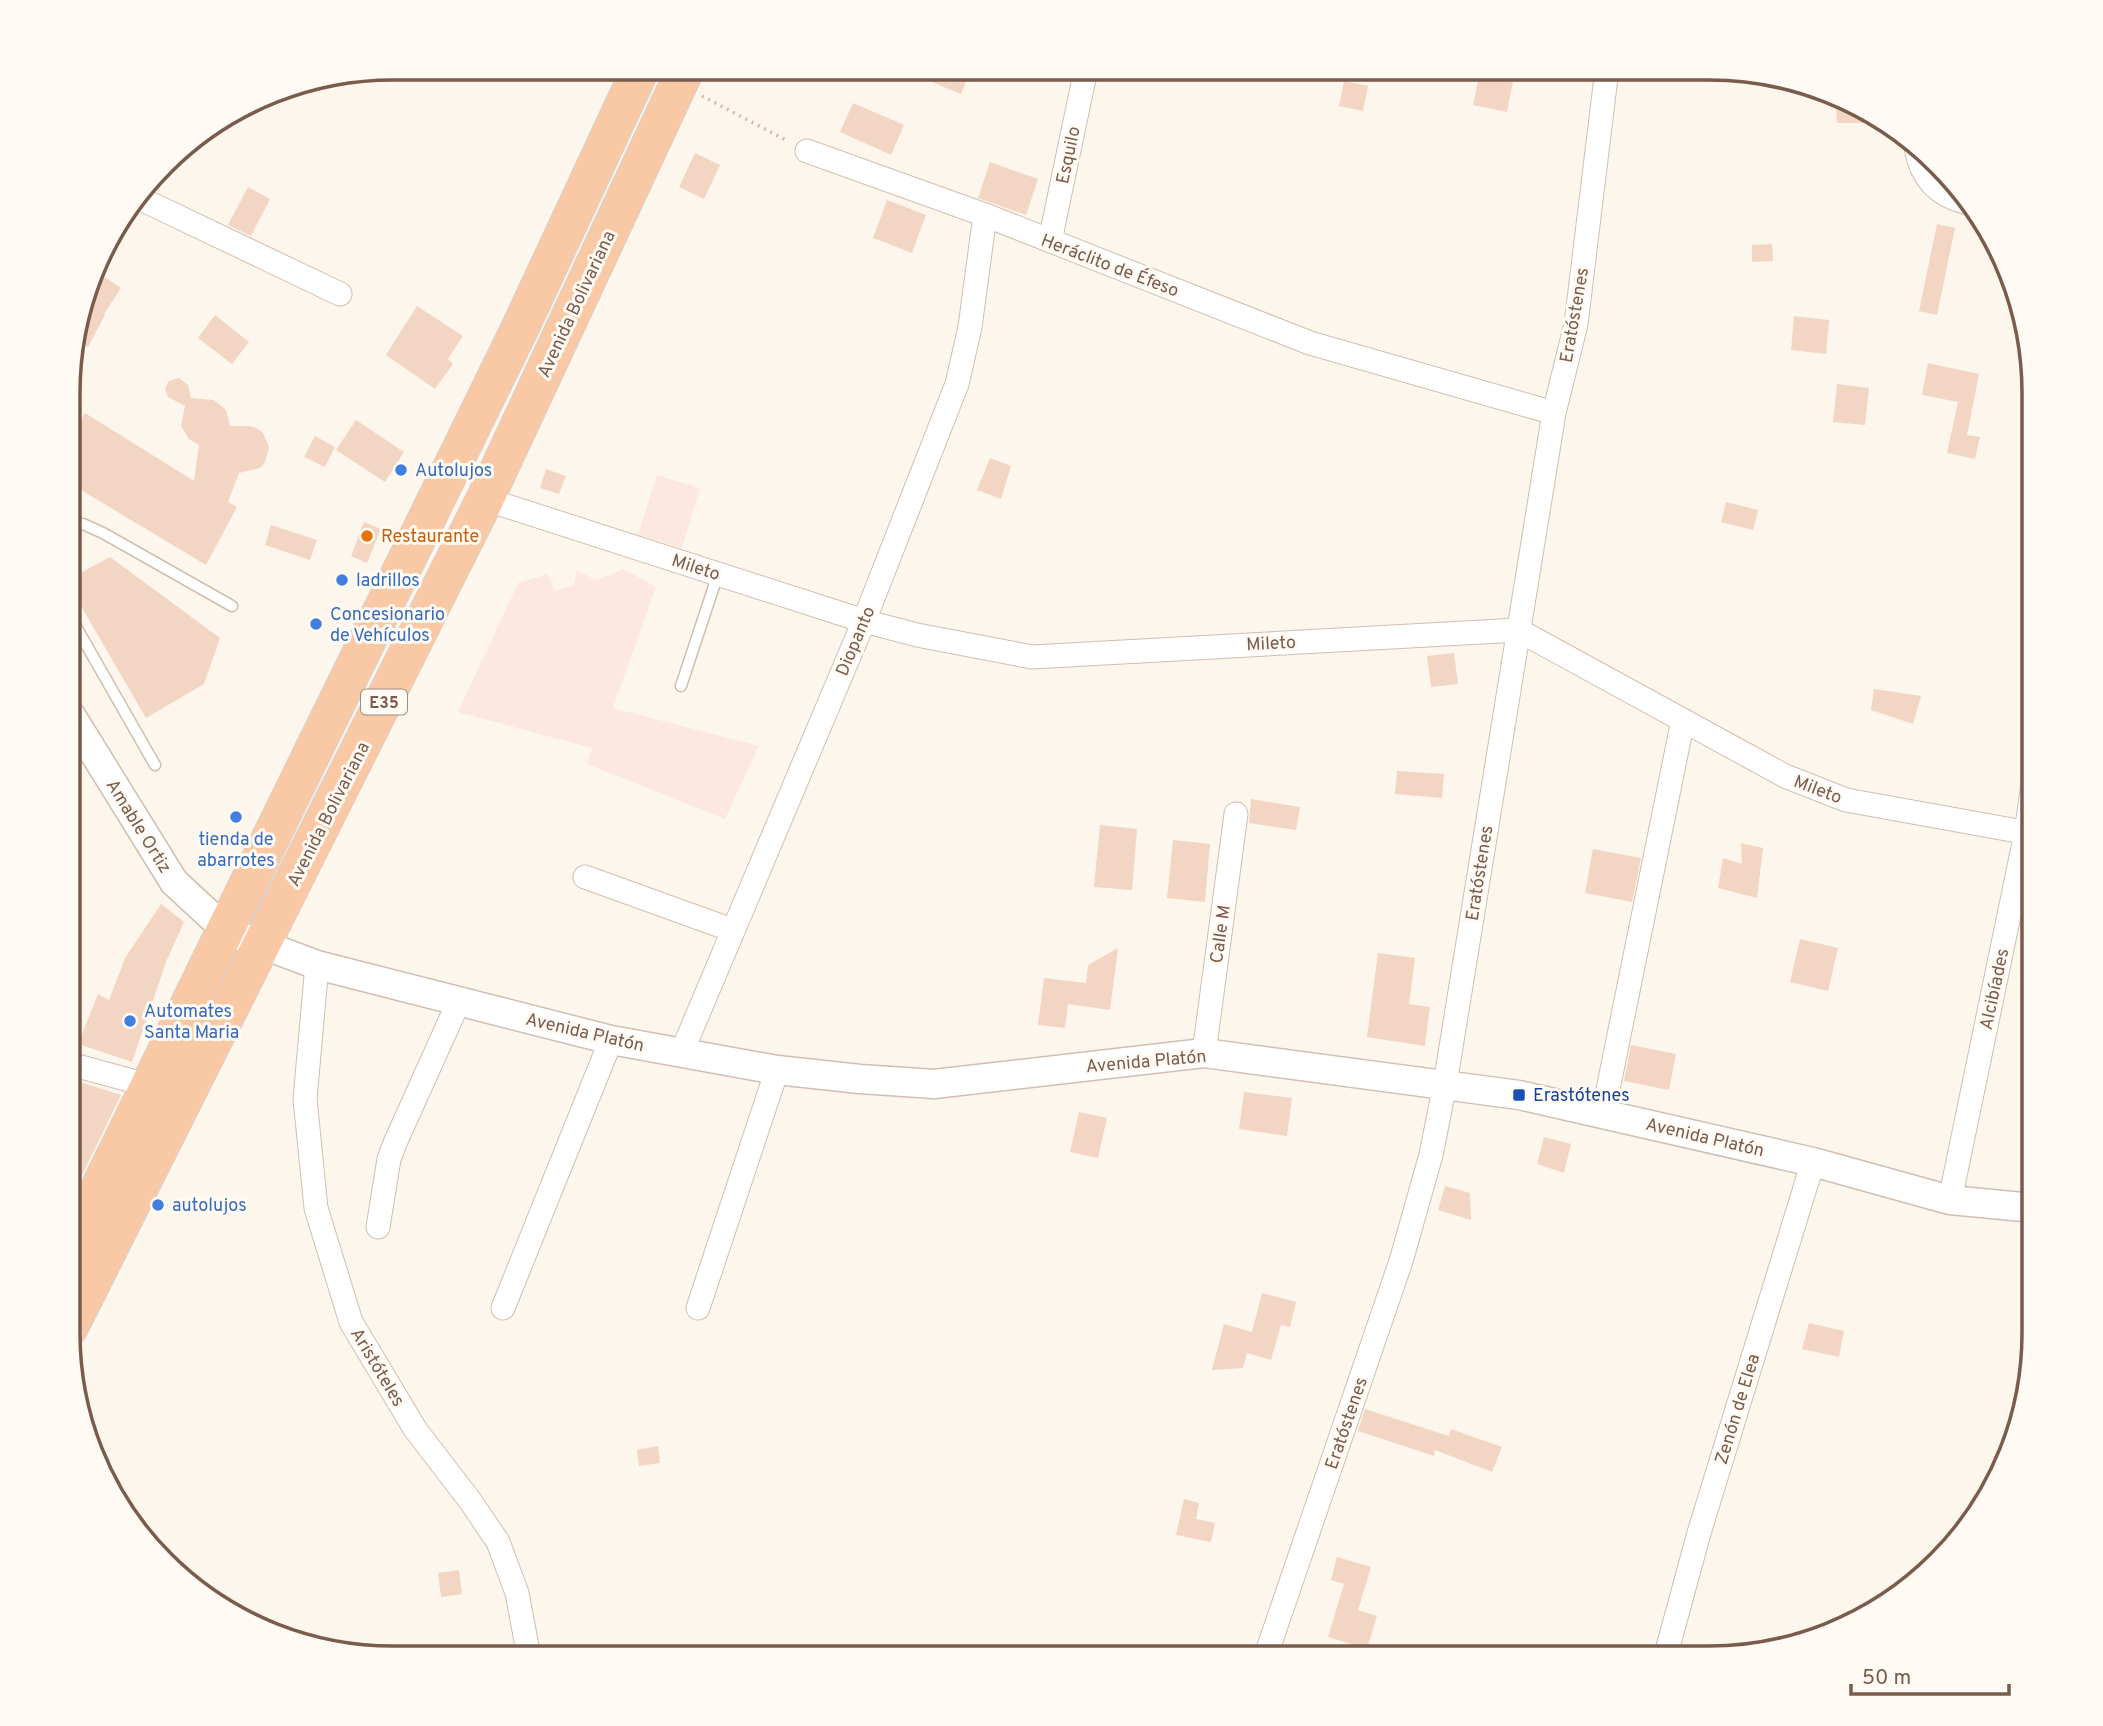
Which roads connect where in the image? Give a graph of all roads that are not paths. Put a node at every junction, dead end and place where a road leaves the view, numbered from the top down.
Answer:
1 (635, 80) edge
2 (680, 80) edge
3 (1085, 80) edge
4 (1606, 80) edge
5 (807, 151) road end
6 (1920, 162) edge
7 (1956, 200) edge
8 (146, 201) edge
9 (985, 215) junction
10 (1050, 241) junction
11 (340, 295) dead end
12 (1555, 414) junction
13 (485, 499) junction
14 (80, 525) edge
15 (718, 574) junction
16 (233, 606) dead end
17 (864, 621) junction
18 (1518, 629) junction
19 (80, 634) edge
20 (681, 686) dead end
21 (1683, 720) junction
22 (80, 730) edge
23 (155, 765) dead end
24 (1236, 814) dead end
25 (2022, 833) edge
26 (2022, 870) edge
27 (585, 877) dead end
28 (732, 930) junction
29 (227, 931) junction
30 (261, 943) junction
31 (317, 965) junction
32 (459, 1001) junction
33 (611, 1040) junction
34 (681, 1054) junction
35 (1204, 1054) junction
36 (80, 1067) edge
37 (777, 1070) junction
38 (1445, 1084) junction
39 (151, 1086) junction
40 (1602, 1114) junction
41 (1813, 1162) junction
42 (1950, 1199) junction
43 (2022, 1207) edge
44 (378, 1227) dead end
45 (80, 1228) edge
46 (80, 1306) edge
47 (503, 1308) dead end
48 (698, 1308) dead end
49 (527, 1646) edge
50 (1269, 1646) edge
51 (1668, 1646) edge

1 - 29 highway, E35
2 - 13 highway, Avenida Bolivariana / E35
3 - 10 street, Esquilo
4 - 12 street, Eratóstenes
5 - 9 street, Heráclito de Éfeso
6 - 7 street
8 - 11 street
9 - 10 street, Heráclito de Éfeso
9 - 17 street, Diopanto
10 - 12 street, Heráclito de Éfeso
12 - 18 street, Eratóstenes
13 - 15 street, Mileto
13 - 30 highway, Avenida Bolivariana / E35
14 - 16 lane
15 - 17 street, Mileto
15 - 20 lane
17 - 18 street, Mileto
17 - 28 street, Diopanto
18 - 21 street, Mileto
18 - 38 street, Eratóstenes
19 - 23 lane
21 - 25 street, Mileto
21 - 40 street
22 - 29 street, Amable Ortiz
24 - 35 street, Calle M
26 - 42 street, Alcibíades
27 - 28 street
28 - 34 street, Diopanto
29 - 30 street, Amable Ortiz
29 - 39 highway, E35
30 - 31 street, Avenida Platón
30 - 46 highway, Avenida Bolivariana / E35
31 - 32 street, Avenida Platón
31 - 49 street, Aristóteles
32 - 33 street, Avenida Platón
32 - 44 street
33 - 34 street, Avenida Platón
33 - 47 street
34 - 37 street, Avenida Platón
35 - 37 street, Avenida Platón
35 - 38 street, Avenida Platón
36 - 39 street
37 - 48 street
38 - 40 street, Avenida Platón
38 - 50 street, Eratóstenes
39 - 45 highway, E35
40 - 41 street, Avenida Platón
41 - 42 street, Avenida Platón
41 - 51 street, Zenón de Elea
42 - 43 street, Avenida Platón

